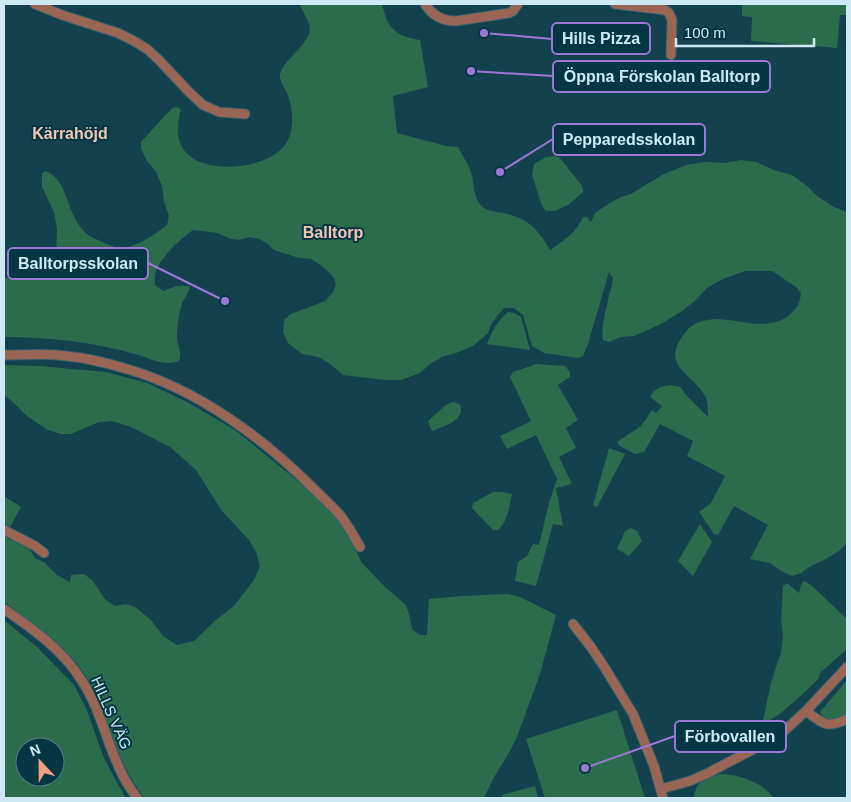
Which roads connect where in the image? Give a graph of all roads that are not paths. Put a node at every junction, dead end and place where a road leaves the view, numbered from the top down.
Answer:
1 (35, 4) edge
2 (426, 4) edge
3 (518, 4) edge
4 (615, 4) edge
5 (671, 56) dead end
6 (246, 114) dead end
7 (4, 355) edge
8 (4, 530) edge
9 (360, 547) dead end
10 (44, 553) dead end
11 (4, 608) edge
12 (574, 624) dead end
13 (847, 667) edge
14 (806, 710) junction
15 (847, 719) edge
16 (662, 794) edge
17 (137, 798) edge

1 - 6 street
2 - 3 street
4 - 5 street
7 - 9 street
8 - 10 street
11 - 17 street, HILLS VÄG
12 - 16 street
13 - 14 street
14 - 15 street
14 - 16 street

